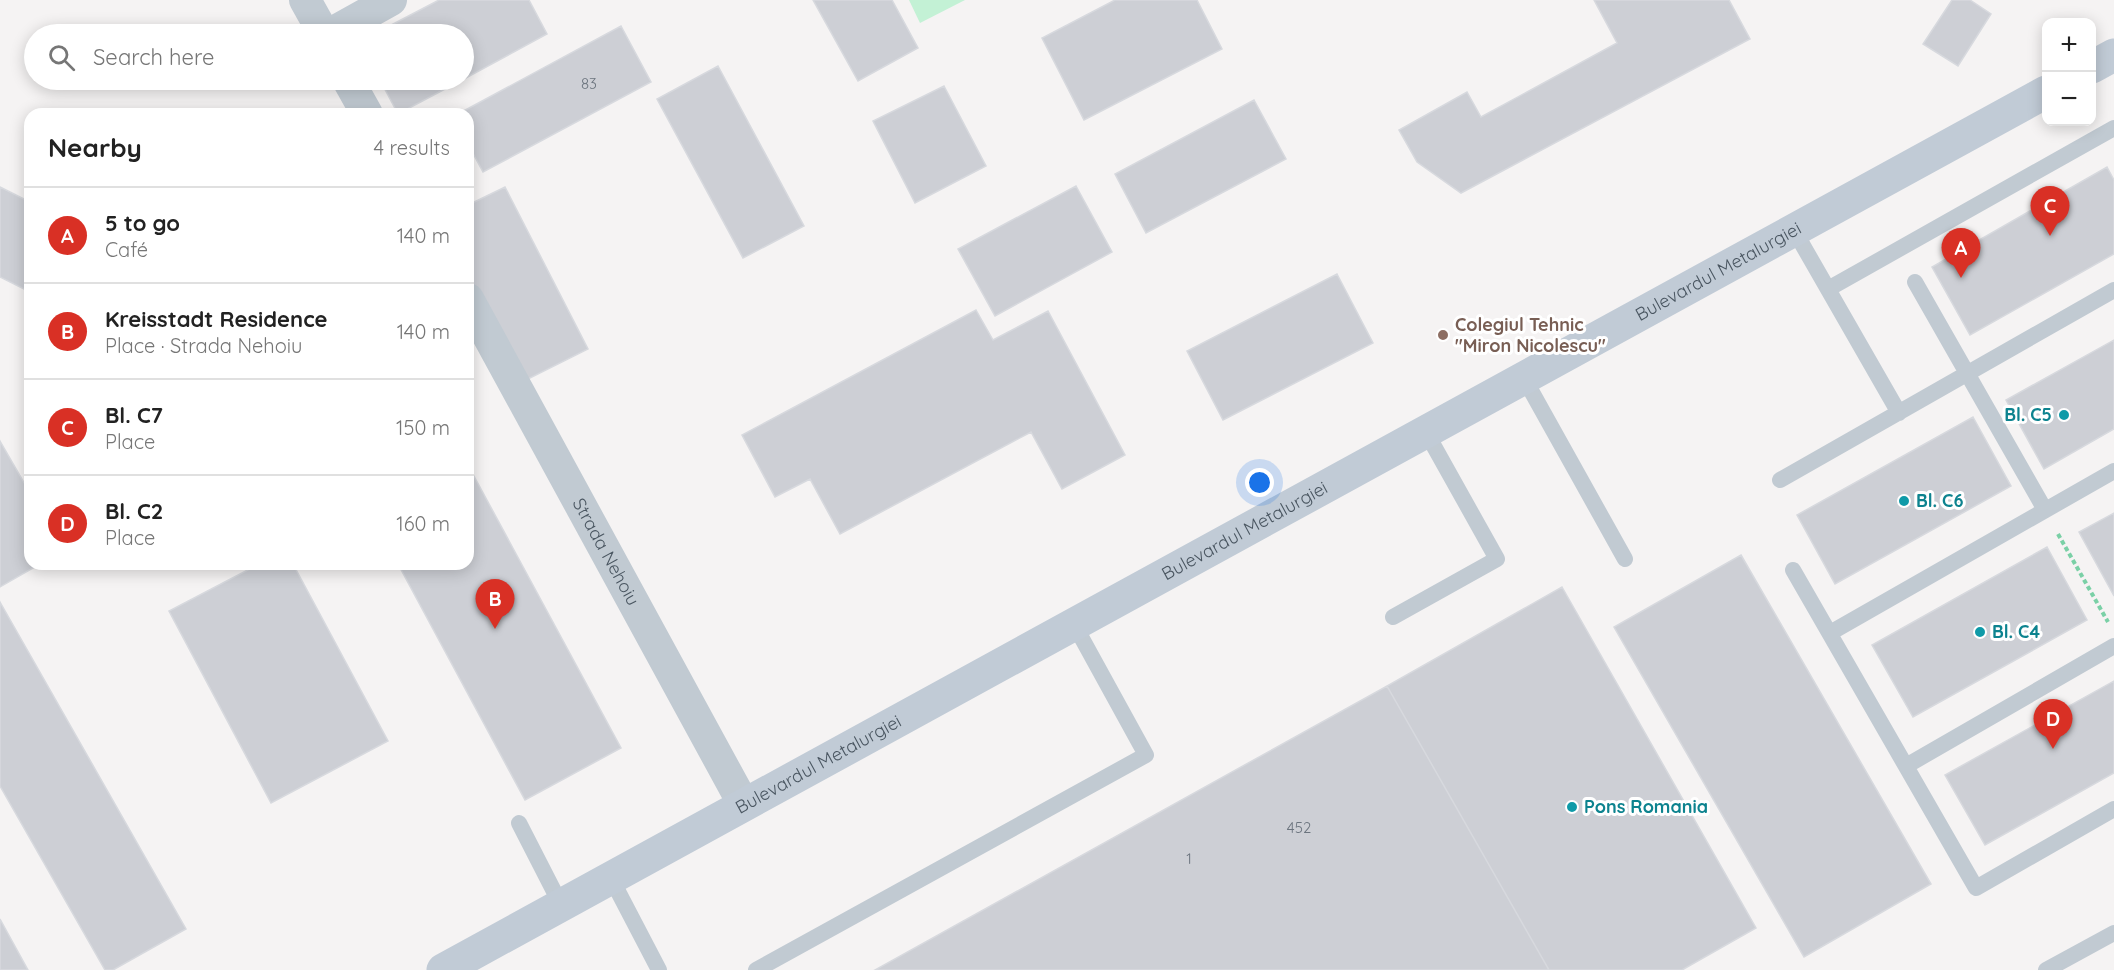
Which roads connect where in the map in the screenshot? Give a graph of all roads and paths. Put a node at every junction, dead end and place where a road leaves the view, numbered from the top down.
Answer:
1 (305, 0) edge
2 (392, 0) edge
3 (318, 24) edge
4 (348, 24) edge
5 (2114, 55) edge
6 (2096, 64) edge
7 (354, 90) edge
8 (2042, 94) edge
9 (364, 108) edge
10 (2114, 128) edge
11 (1794, 230) junction
12 (1915, 282) dead end
13 (1828, 289) junction
14 (2114, 290) edge
15 (474, 310) edge
16 (1967, 374) junction
17 (1524, 378) junction
18 (1899, 413) junction
19 (1426, 432) junction
20 (2114, 471) edge
21 (1780, 480) dead end
22 (2045, 510) junction
23 (1625, 559) dead end
24 (1793, 570) dead end
25 (1393, 617) dead end
26 (1074, 624) junction
27 (1830, 633) junction
28 (2114, 633) edge
29 (2114, 646) edge
30 (1905, 766) junction
31 (744, 805) junction
32 (2114, 809) edge
33 (519, 824) dead end
34 (611, 878) junction
35 (561, 905) junction
36 (2114, 933) edge
37 (443, 970) edge
38 (659, 970) edge
39 (756, 970) edge
40 (2046, 970) edge

1 - 3 street
2 - 4 street
5 - 6 main road
7 - 9 street
8 - 11 main road, Bulevardul Metalurgiei
10 - 13 lane
11 - 13 lane
11 - 17 main road, Bulevardul Metalurgiei
12 - 16 lane
13 - 18 lane
14 - 16 lane
15 - 31 street, Strada Nehoiu
16 - 18 lane
16 - 22 lane
17 - 19 main road, Bulevardul Metalurgiei
17 - 23 lane
18 - 21 lane
19 - 25 lane
19 - 26 main road, Bulevardul Metalurgiei
20 - 22 lane
22 - 27 lane
22 - 28 path
24 - 27 lane
26 - 31 main road, Bulevardul Metalurgiei
26 - 39 lane
27 - 30 lane
29 - 30 lane
30 - 32 lane
31 - 34 main road, Bulevardul Metalurgiei
33 - 35 lane
34 - 35 main road, Bulevardul Metalurgiei
34 - 38 lane
35 - 37 main road, Bulevardul Metalurgiei
36 - 40 lane

